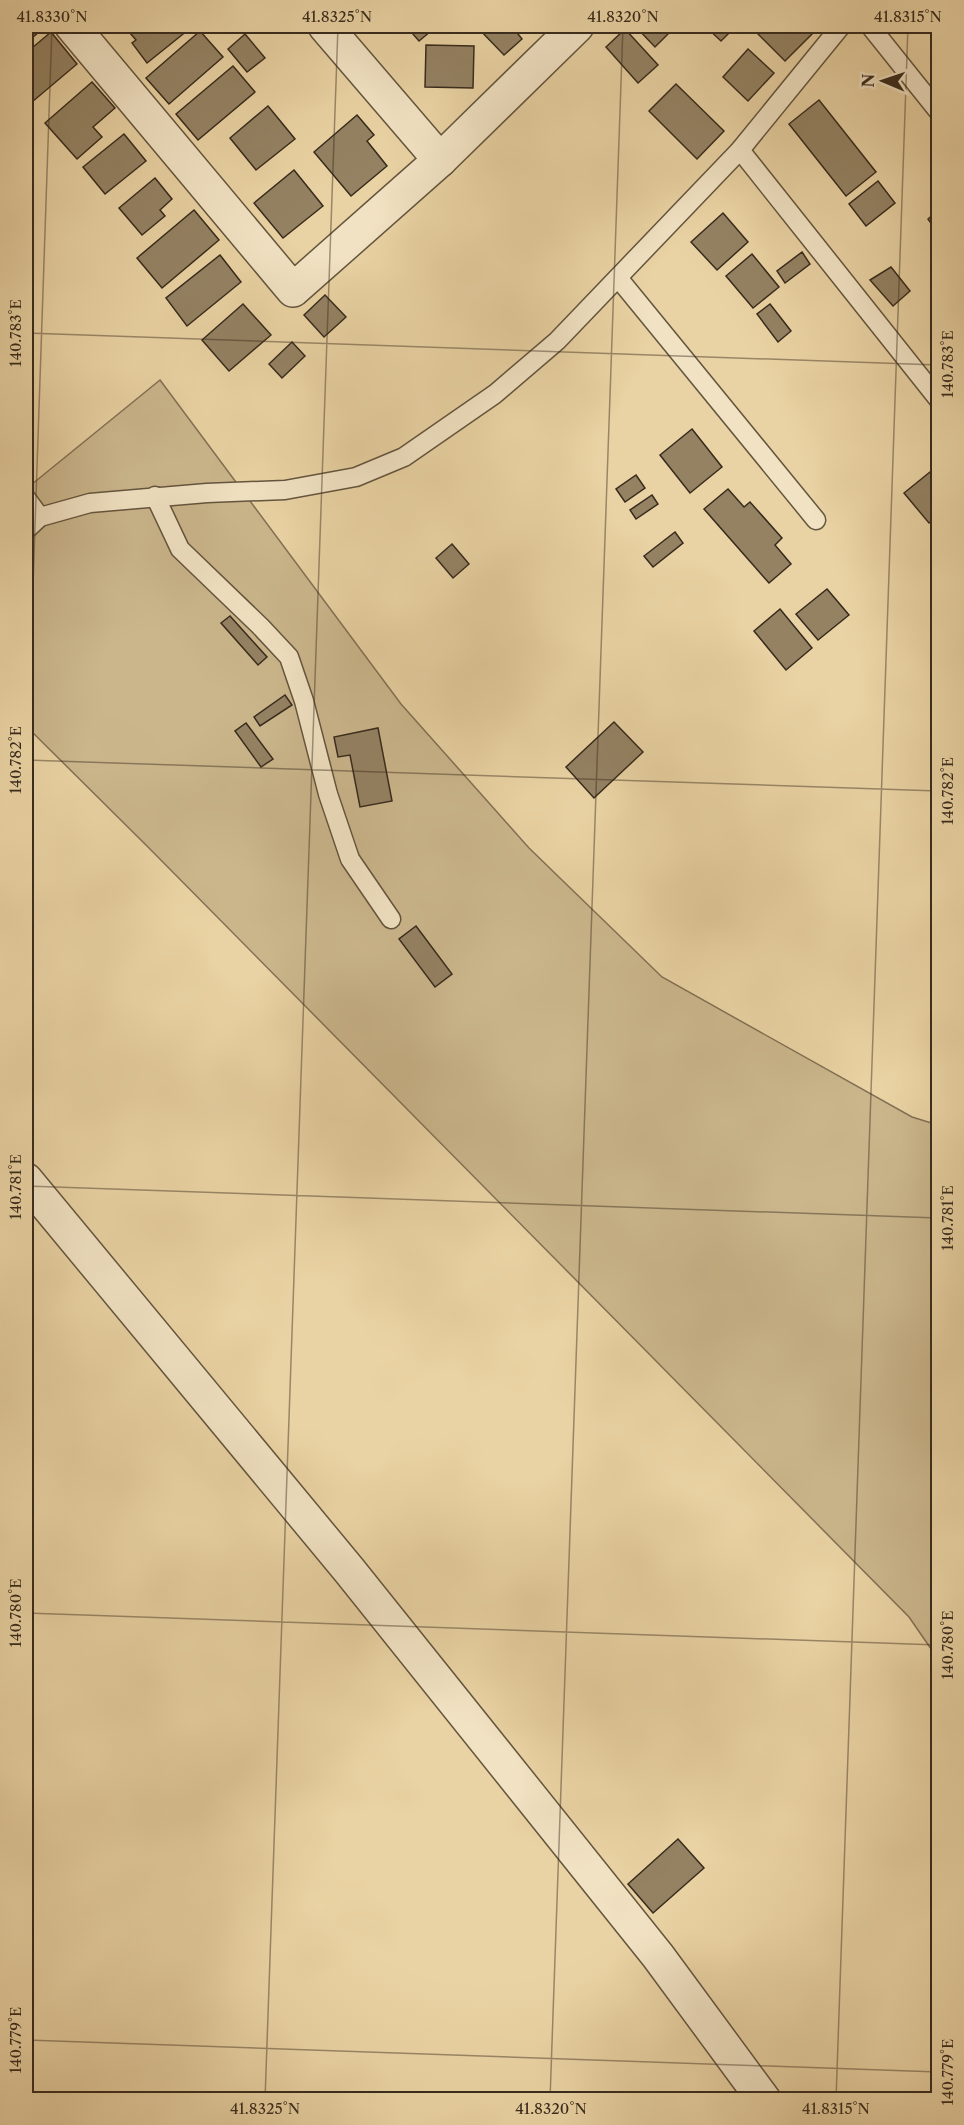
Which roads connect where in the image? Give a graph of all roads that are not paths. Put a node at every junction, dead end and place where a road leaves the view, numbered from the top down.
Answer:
1 (72, 26) edge
2 (325, 26) edge
3 (577, 26) edge
4 (842, 26) edge
5 (870, 26) edge
6 (939, 111) edge
7 (740, 150) junction
8 (440, 160) junction
9 (619, 279) junction
10 (939, 399) edge
11 (155, 496) junction
12 (26, 498) edge
13 (40, 517) junction
14 (816, 520) dead end
15 (26, 530) edge
16 (391, 919) dead end
17 (26, 1180) edge
18 (764, 2100) edge

1 - 8 street
2 - 8 street
3 - 8 street
4 - 7 lane
5 - 6 lane
7 - 9 lane
7 - 10 lane
9 - 11 lane
9 - 14 lane
11 - 13 lane
11 - 16 lane
12 - 13 lane
13 - 15 lane
17 - 18 street

